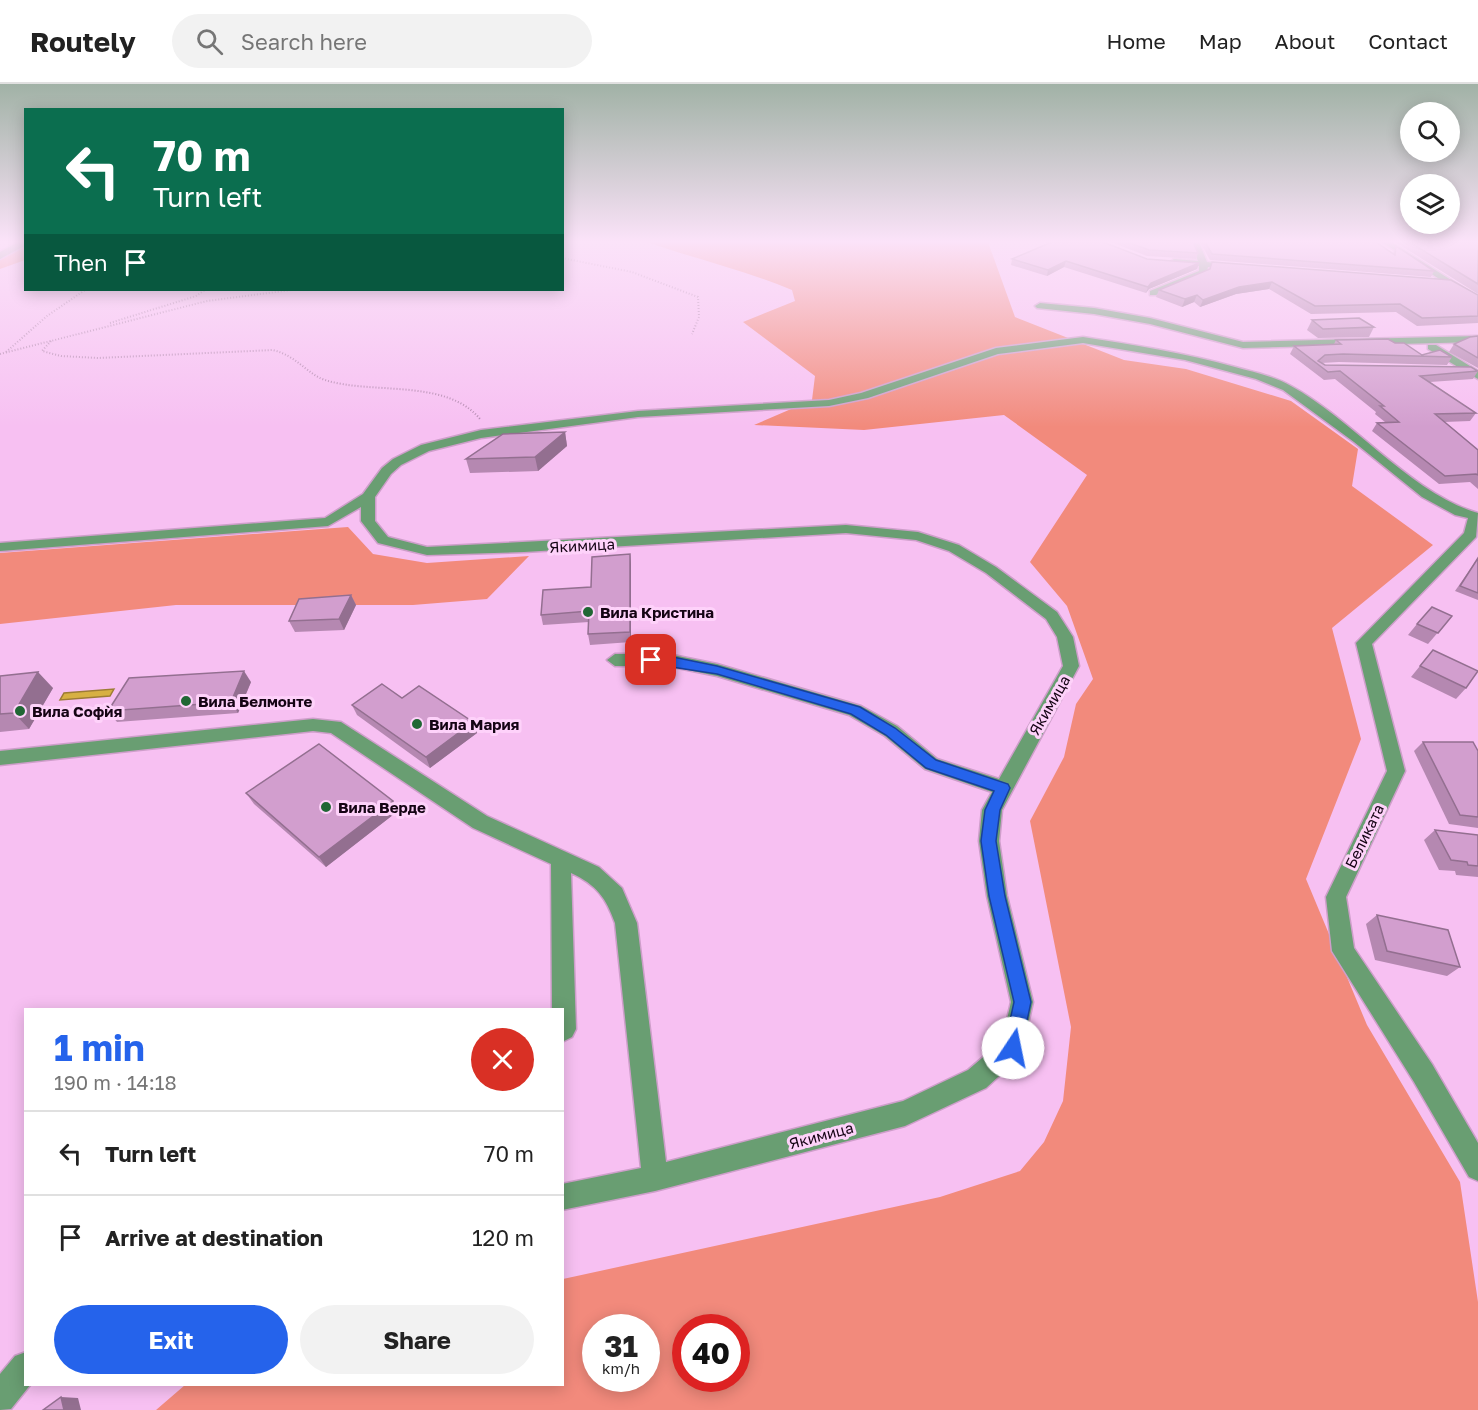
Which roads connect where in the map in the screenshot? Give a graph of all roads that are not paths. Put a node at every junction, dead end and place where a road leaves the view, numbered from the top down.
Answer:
1 (1040, 306) dead end
2 (1478, 339) edge
3 (1430, 342) junction
4 (1448, 370) edge
5 (1467, 370) junction
6 (1478, 376) edge
7 (368, 497) junction
8 (1477, 518) edge
9 (0, 547) edge
10 (615, 660) dead end
11 (0, 758) edge
12 (1003, 788) junction
13 (561, 859) junction
14 (564, 1008) edge
15 (1478, 1168) edge
16 (655, 1178) junction
17 (564, 1197) edge
18 (24, 1369) edge
19 (0, 1398) edge

1 - 3 street
2 - 3 street
3 - 5 street
4 - 5 street
5 - 6 street
7 - 8 street
7 - 9 street
7 - 12 street, Якимица
8 - 15 street, Беликата
10 - 12 street
11 - 13 street
12 - 16 street, Якимица
13 - 14 street
13 - 16 street
16 - 17 street, Якимица
18 - 19 street

